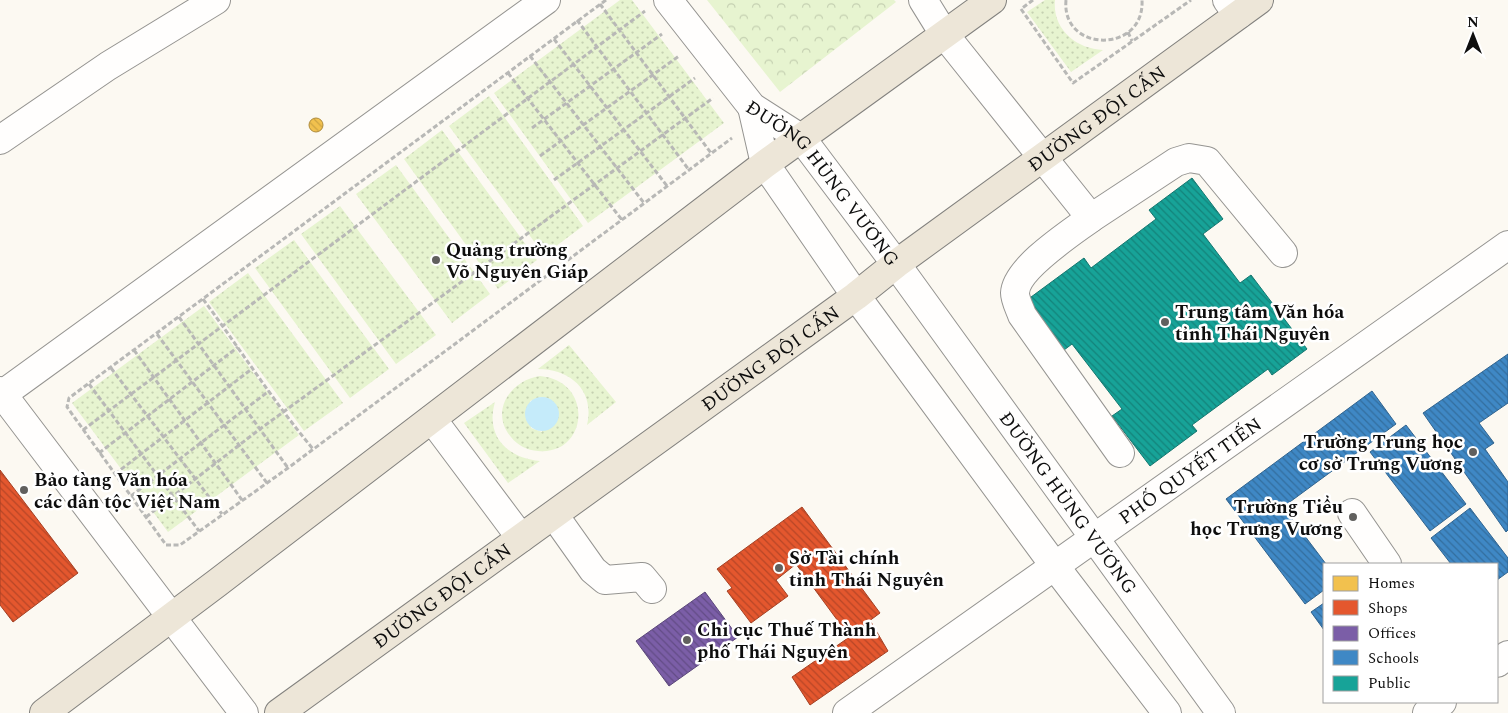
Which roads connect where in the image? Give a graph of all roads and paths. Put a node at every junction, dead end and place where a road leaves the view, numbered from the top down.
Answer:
1 (216, 0) edge
2 (546, 0) edge
3 (606, 0) edge
4 (923, 0) edge
5 (992, 0) edge
6 (1033, 0) edge
7 (1066, 0) edge
8 (1142, 0) edge
9 (1191, 0) edge
10 (600, 4) junction
11 (659, 4) edge
12 (1241, 5) edge
13 (577, 21) junction
14 (620, 30) junction
15 (666, 31) dead end
16 (1128, 32) junction
17 (944, 34) junction
18 (554, 39) junction
19 (1132, 41) junction
20 (597, 47) junction
21 (636, 53) junction
22 (684, 53) dead end
23 (530, 56) junction
24 (574, 64) junction
25 (613, 69) junction
26 (508, 73) junction
27 (699, 74) dead end
28 (653, 75) junction
29 (550, 82) junction
30 (590, 86) junction
31 (630, 92) junction
32 (669, 96) junction
33 (528, 98) junction
34 (720, 102) dead end
35 (566, 103) junction
36 (752, 107) junction
37 (607, 108) junction
38 (646, 113) junction
39 (685, 118) junction
40 (544, 119) junction
41 (584, 125) junction
42 (532, 128) dead end
43 (623, 130) junction
44 (733, 134) dead end
45 (662, 135) junction
46 (802, 139) junction
47 (0, 140) edge
48 (561, 141) junction
49 (600, 146) junction
50 (640, 151) junction
51 (711, 153) junction
52 (540, 156) dead end
53 (1042, 158) junction
54 (578, 163) junction
55 (765, 164) junction
56 (617, 168) junction
57 (689, 170) junction
58 (554, 180) dead end
59 (594, 184) junction
60 (666, 186) junction
61 (644, 204) junction
62 (1091, 218) junction
63 (622, 220) junction
64 (1508, 245) edge
65 (1283, 253) dead end
66 (896, 264) junction
67 (856, 296) junction
68 (203, 300) junction
69 (179, 317) junction
70 (223, 326) junction
71 (157, 334) junction
72 (198, 344) junction
73 (238, 347) junction
74 (134, 350) junction
75 (176, 360) junction
76 (214, 365) junction
77 (111, 368) junction
78 (253, 368) junction
79 (154, 377) junction
80 (193, 382) junction
81 (89, 384) junction
82 (229, 386) junction
83 (269, 391) junction
84 (1, 394) edge
85 (131, 394) junction
86 (170, 399) junction
87 (208, 403) junction
88 (245, 409) junction
89 (109, 411) junction
90 (282, 412) junction
91 (147, 416) junction
92 (432, 419) junction
93 (185, 420) junction
94 (224, 424) junction
95 (260, 429) junction
96 (83, 430) junction
97 (125, 433) junction
98 (164, 437) junction
99 (201, 442) junction
100 (239, 445) junction
101 (313, 449) junction
102 (99, 452) junction
103 (1120, 453) dead end
104 (141, 454) junction
105 (180, 458) junction
106 (216, 463) junction
107 (288, 468) junction
108 (115, 474) junction
109 (158, 475) junction
110 (195, 479) junction
111 (268, 483) junction
112 (131, 496) junction
113 (173, 496) junction
114 (242, 500) junction
115 (1352, 513) dead end
116 (222, 514) junction
117 (554, 515) junction
118 (146, 517) junction
119 (199, 531) junction
120 (521, 538) junction
121 (1093, 538) junction
122 (1386, 563) edge
123 (1054, 565) junction
124 (652, 589) dead end
125 (172, 618) junction
126 (1441, 703) edge
127 (44, 713) edge
128 (244, 713) edge
129 (279, 713) edge
130 (847, 713) edge
131 (1167, 713) edge
132 (1221, 713) edge
133 (1426, 713) edge

1 - 47 street
2 - 84 street
3 - 10 path
4 - 17 street
5 - 17 main road
6 - 19 path
7 - 16 path
8 - 16 path
9 - 19 path
10 - 13 path
10 - 14 path
11 - 14 path
11 - 36 street
12 - 53 main road, ĐƯỜNG ĐỘI CẤN
13 - 18 path
13 - 20 path
14 - 20 path
14 - 21 path
15 - 21 path
16 - 19 path
17 - 46 main road
17 - 53 street
18 - 23 path
18 - 24 path
20 - 24 path
20 - 25 path
21 - 25 path
21 - 28 path
22 - 28 path
23 - 26 path
23 - 29 path
24 - 29 path
24 - 30 path
25 - 30 path
25 - 31 path
26 - 33 path
26 - 68 path
27 - 32 path
28 - 31 path
28 - 32 path
29 - 33 path
29 - 35 path
30 - 35 path
30 - 37 path
31 - 37 path
31 - 38 path
32 - 38 path
32 - 39 path
33 - 40 path
33 - 70 path
34 - 39 path
35 - 40 path
35 - 41 path
36 - 46 street, ĐƯỜNG HÙNG VƯƠNG
36 - 55 street, ĐƯỜNG HÙNG VƯƠNG
37 - 41 path
37 - 43 path
38 - 43 path
38 - 45 path
39 - 45 path
39 - 51 path
40 - 42 path
40 - 48 path
41 - 48 path
41 - 49 path
43 - 49 path
43 - 50 path
44 - 51 path
45 - 50 path
45 - 57 path
46 - 55 main road
46 - 66 street, ĐƯỜNG HÙNG VƯƠNG
48 - 52 path
48 - 54 path
49 - 54 path
49 - 56 path
50 - 56 path
50 - 60 path
51 - 57 path
53 - 62 street
53 - 66 main road, ĐƯỜNG ĐỘI CẤN
54 - 58 path
54 - 59 path
55 - 67 street, ĐƯỜNG HÙNG VƯƠNG
55 - 92 main road
56 - 59 path
56 - 61 path
57 - 60 path
59 - 63 path
59 - 90 path
60 - 61 path
61 - 63 path
62 - 65 street
62 - 103 street
63 - 101 path
64 - 121 street, PHỐ QUYẾT TIẾN
66 - 67 main road, ĐƯỜNG ĐỘI CẤN
66 - 121 street, ĐƯỜNG HÙNG VƯƠNG
67 - 117 main road, ĐƯỜNG ĐỘI CẤN
67 - 123 street, ĐƯỜNG HÙNG VƯƠNG
68 - 69 path
68 - 70 path
69 - 71 path
69 - 72 path
70 - 72 path
70 - 73 path
71 - 74 path
71 - 75 path
72 - 75 path
72 - 76 path
73 - 76 path
73 - 78 path
74 - 77 path
74 - 79 path
75 - 79 path
75 - 80 path
76 - 80 path
76 - 82 path
77 - 81 path
77 - 85 path
78 - 82 path
78 - 83 path
79 - 85 path
79 - 86 path
80 - 86 path
80 - 87 path
81 - 89 path
81 - 96 path
82 - 87 path
82 - 88 path
83 - 88 path
83 - 90 path
84 - 125 street
85 - 89 path
85 - 91 path
86 - 91 path
86 - 93 path
87 - 93 path
87 - 94 path
88 - 94 path
88 - 95 path
89 - 96 path
89 - 97 path
90 - 95 path
90 - 101 path
91 - 97 path
91 - 98 path
92 - 120 street
92 - 125 main road
93 - 98 path
93 - 99 path
94 - 99 path
94 - 100 path
95 - 100 path
95 - 107 path
96 - 102 path
97 - 102 path
97 - 104 path
98 - 104 path
98 - 105 path
99 - 105 path
99 - 106 path
100 - 106 path
100 - 111 path
101 - 107 path
102 - 108 path
104 - 108 path
104 - 109 path
105 - 109 path
105 - 110 path
106 - 110 path
106 - 114 path
107 - 111 path
108 - 112 path
109 - 112 path
109 - 113 path
110 - 113 path
110 - 116 path
111 - 114 path
112 - 118 path
113 - 118 path
113 - 119 path
114 - 116 path
115 - 122 street
116 - 119 path
117 - 120 main road, ĐƯỜNG ĐỘI CẤN
117 - 124 street
118 - 119 path
120 - 129 main road, ĐƯỜNG ĐỘI CẤN
121 - 123 street, PHỐ QUYẾT TIẾN
121 - 132 street, ĐƯỜNG HÙNG VƯƠNG
123 - 130 street, PHỐ QUYẾT TIẾN
123 - 131 street, ĐƯỜNG HÙNG VƯƠNG
125 - 127 main road
125 - 128 street
126 - 133 street

